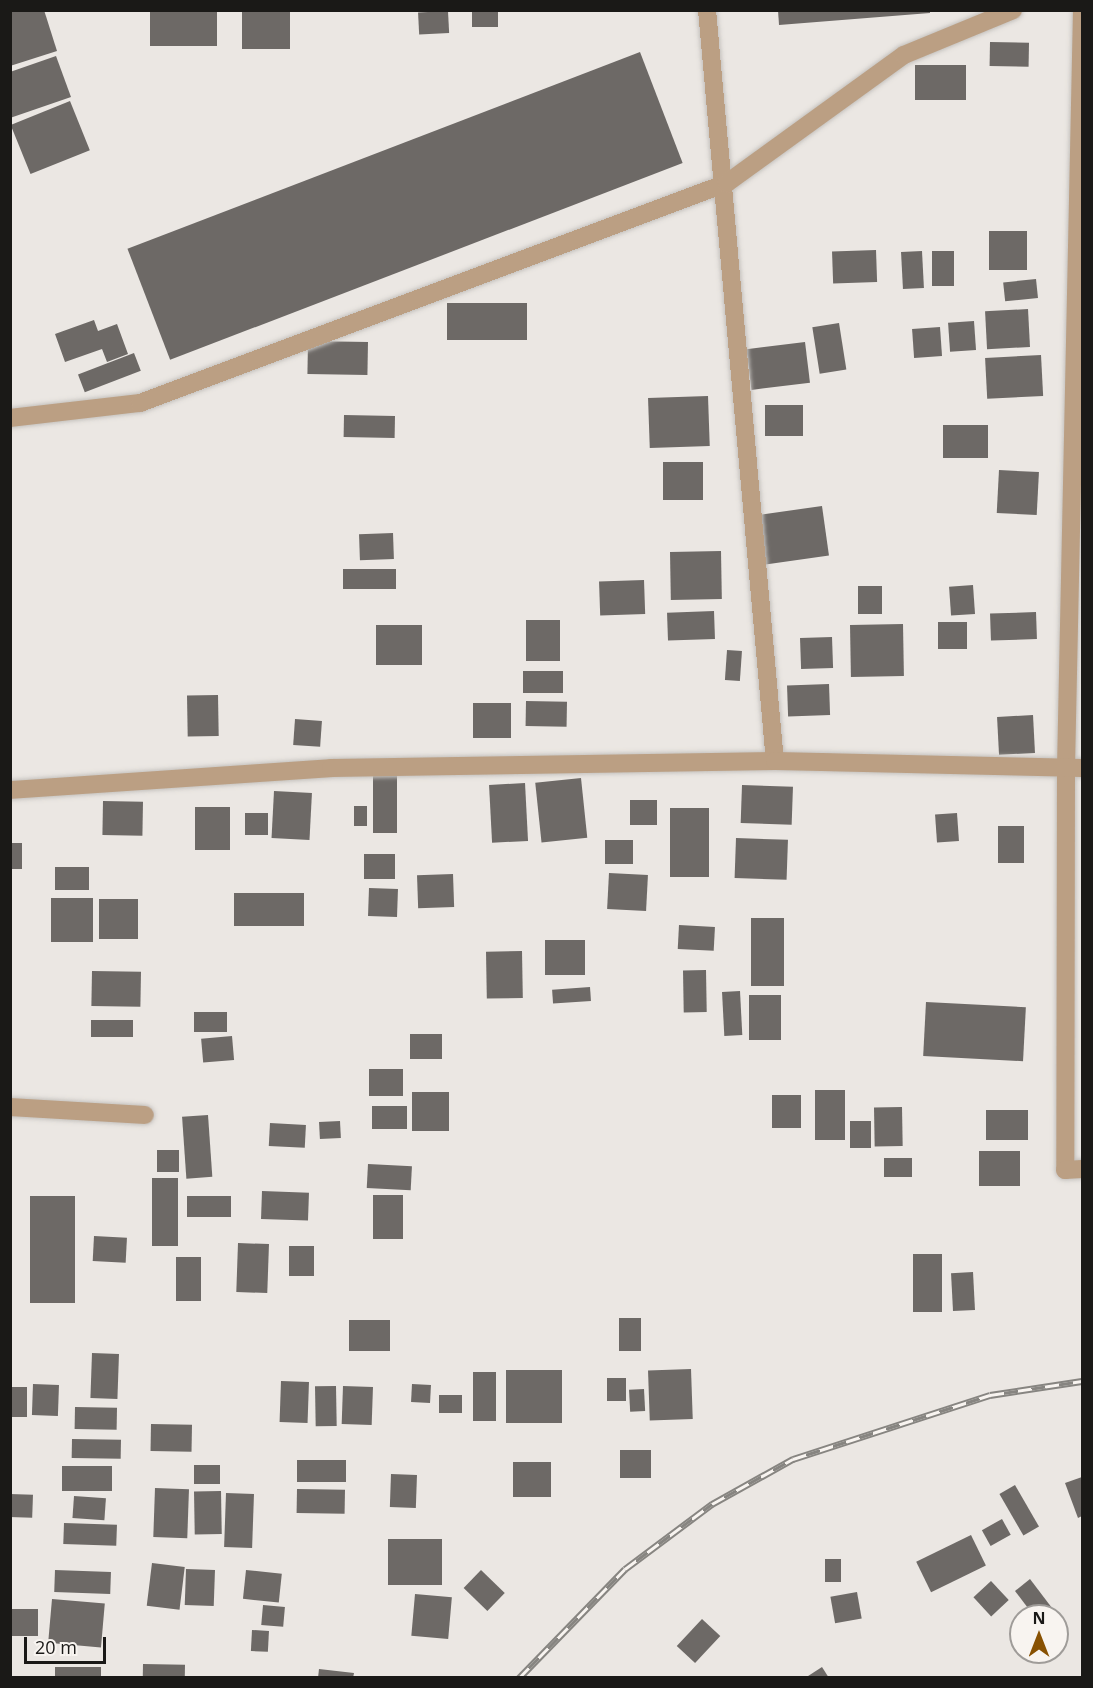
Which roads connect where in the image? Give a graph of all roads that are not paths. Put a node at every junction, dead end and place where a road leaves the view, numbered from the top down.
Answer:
1 (707, 10) edge
2 (1012, 10) edge
3 (1082, 10) edge
4 (727, 183) junction
5 (1081, 283) edge
6 (10, 418) edge
7 (775, 761) junction
8 (1074, 767) edge
9 (10, 790) edge
10 (10, 1107) edge
11 (145, 1115) dead end
12 (1083, 1169) edge

1 - 4 street
2 - 4 street
3 - 5 street
4 - 6 street
4 - 7 street
5 - 8 street
7 - 8 street
7 - 9 street
8 - 12 street
10 - 11 street

